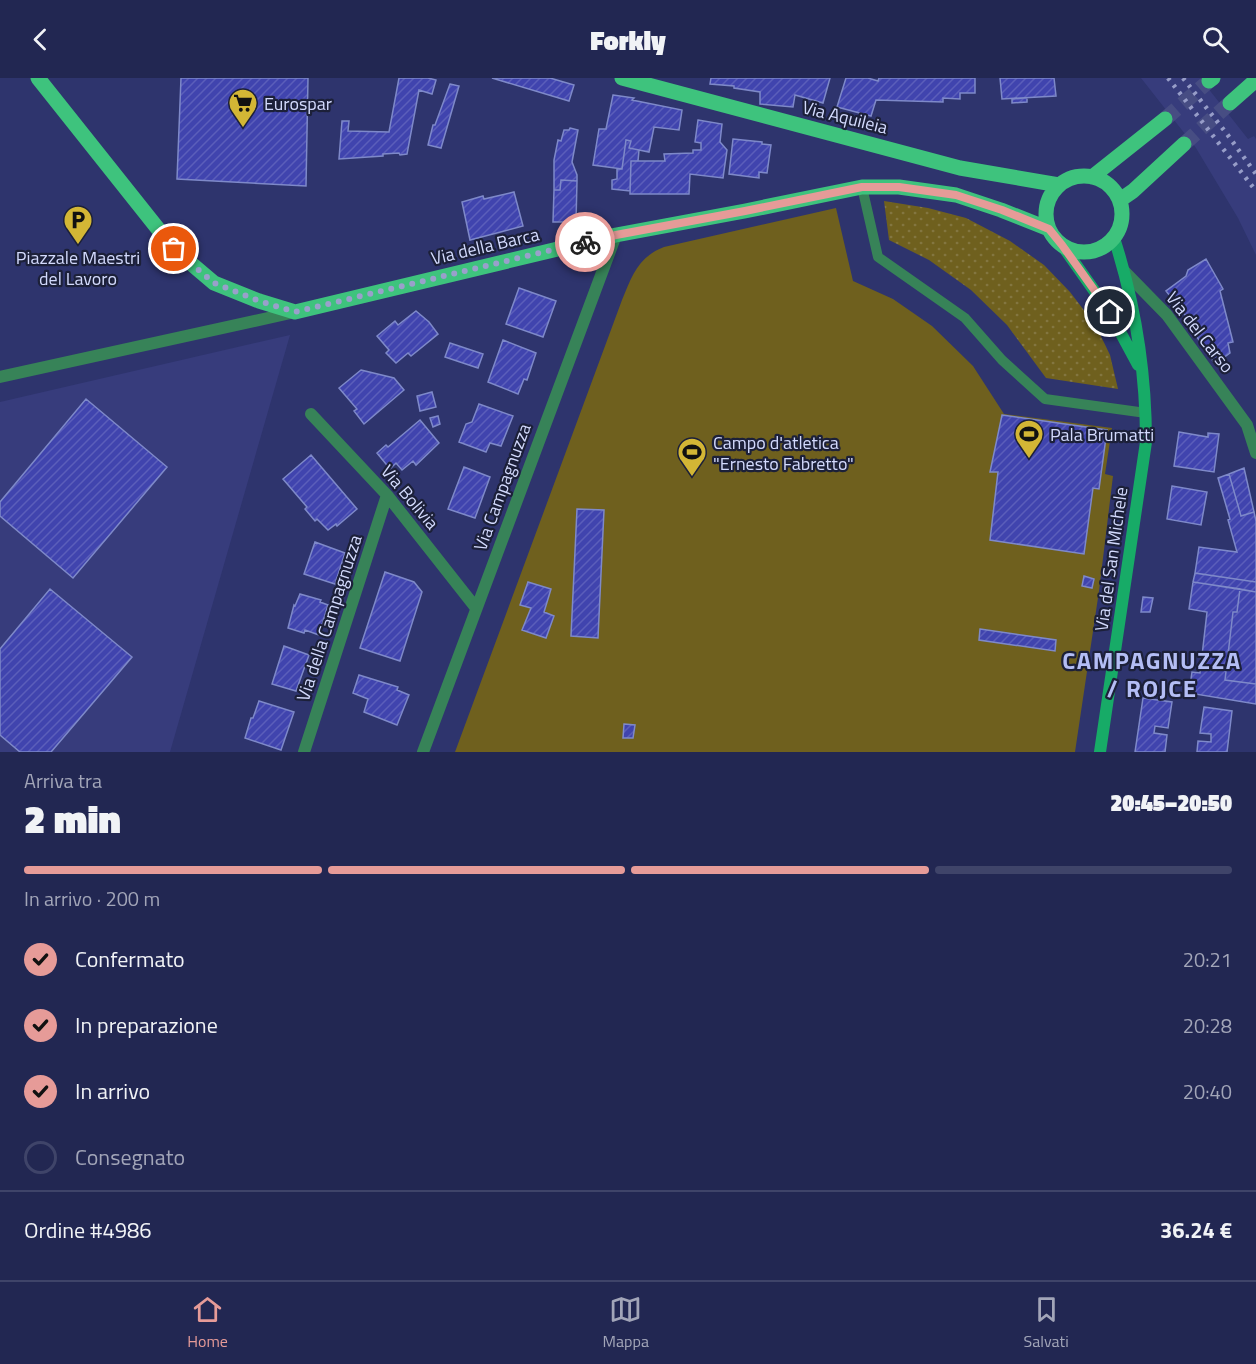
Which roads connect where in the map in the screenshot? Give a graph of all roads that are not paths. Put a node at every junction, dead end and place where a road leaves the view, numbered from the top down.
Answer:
1 (38, 78) edge
2 (622, 78) edge
3 (1256, 80) edge
4 (1230, 103) tunnel mouth
5 (1165, 119) tunnel mouth
6 (1184, 144) tunnel mouth
7 (1092, 177) junction
8 (1059, 185) junction
9 (862, 187) junction
10 (1120, 200) junction
11 (1049, 229) junction
12 (616, 235) junction
13 (1114, 238) junction
14 (1062, 245) junction
15 (1124, 271) junction
16 (295, 312) junction
17 (1141, 372) junction
18 (0, 377) edge
19 (1146, 413) junction
20 (310, 414) dead end
21 (1256, 453) edge
22 (387, 495) junction
23 (476, 608) junction
24 (304, 752) edge
25 (423, 752) edge
26 (1100, 752) edge

1 - 16 main road
2 - 8 main road, Via Aquileia
3 - 4 main road
5 - 7 main road
6 - 10 main road
7 - 8 main road
7 - 10 main road
8 - 11 main road
9 - 11 main road, Via della Barca
9 - 12 main road, Via della Barca
9 - 19 lane
10 - 13 main road
11 - 14 main road
12 - 16 main road, Via della Barca
12 - 23 street, Via Campagnuzza
13 - 14 main road
13 - 15 main road, Via del San Michele
14 - 17 main road, Via del San Michele
15 - 17 main road, Via del San Michele
15 - 21 street, Via del Carso
16 - 18 street, Via della Barca
17 - 19 main road, Via del San Michele
19 - 26 main road, Via del San Michele
20 - 22 street, Via Bolivia
22 - 23 street, Via Bolivia
22 - 24 street, Via della Campagnuzza
23 - 25 street, Via Campagnuzza

